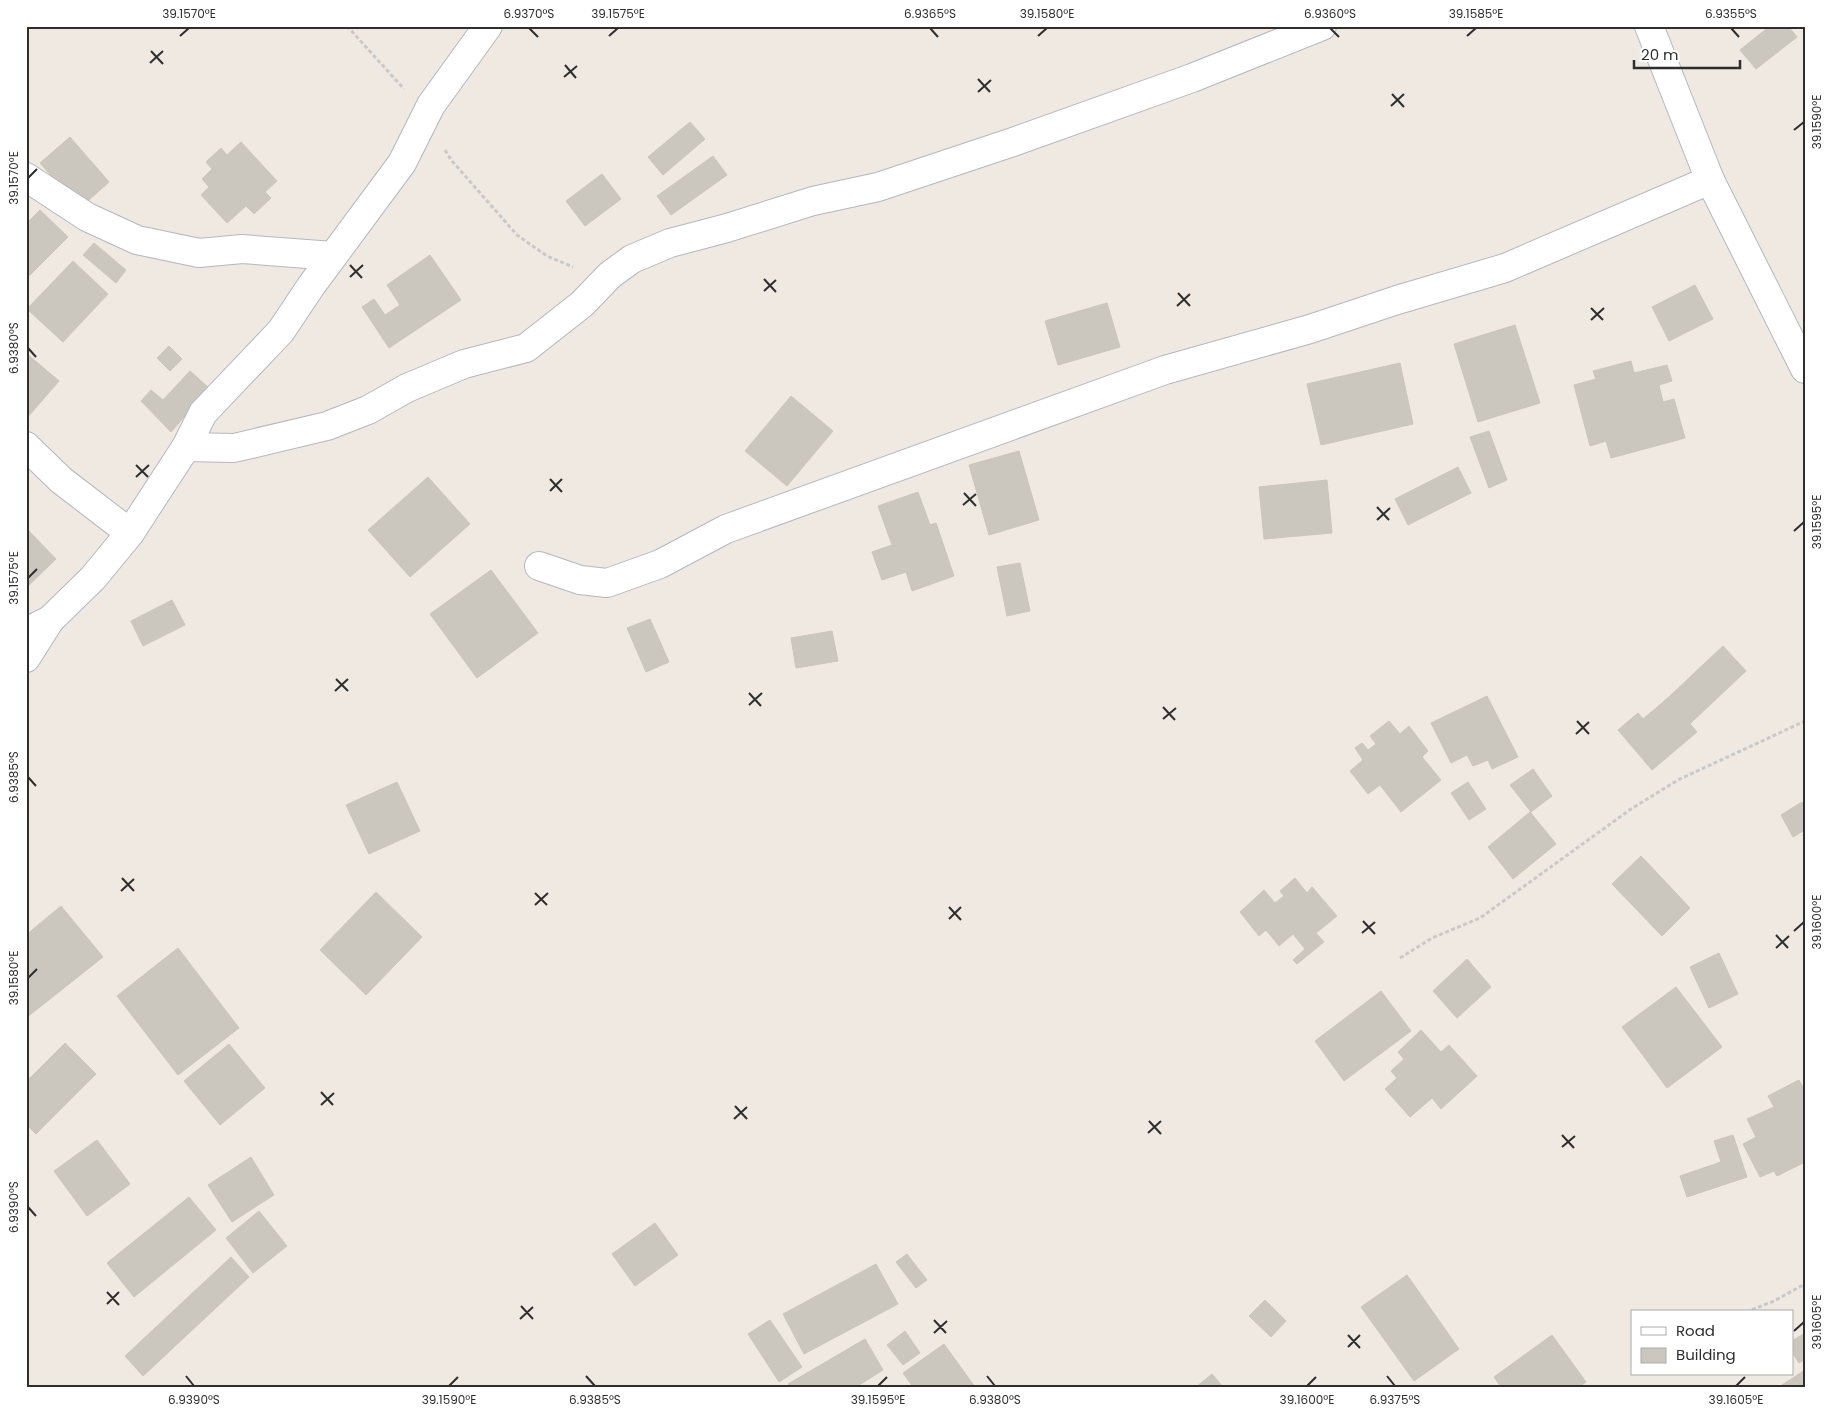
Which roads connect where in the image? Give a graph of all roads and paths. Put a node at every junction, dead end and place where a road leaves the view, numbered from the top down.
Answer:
1 (347, 26) edge
2 (488, 26) edge
3 (1322, 26) edge
4 (1649, 26) edge
5 (426, 115) junction
6 (26, 177) edge
7 (1710, 180) junction
8 (333, 256) junction
9 (610, 275) junction
10 (1805, 370) edge
11 (26, 446) edge
12 (186, 447) junction
13 (130, 533) junction
14 (539, 566) dead end
15 (38, 626) edge
16 (26, 658) edge
17 (1805, 721) edge
18 (1400, 958) dead end
19 (1805, 1284) edge
20 (1751, 1310) edge

1 - 5 path
2 - 5 street
3 - 9 street
4 - 7 street
5 - 8 street
5 - 9 path
6 - 8 street
7 - 10 street
7 - 14 street
8 - 12 street
9 - 12 street
11 - 13 street
12 - 13 street
13 - 15 street
15 - 16 street
17 - 18 path
19 - 20 path

